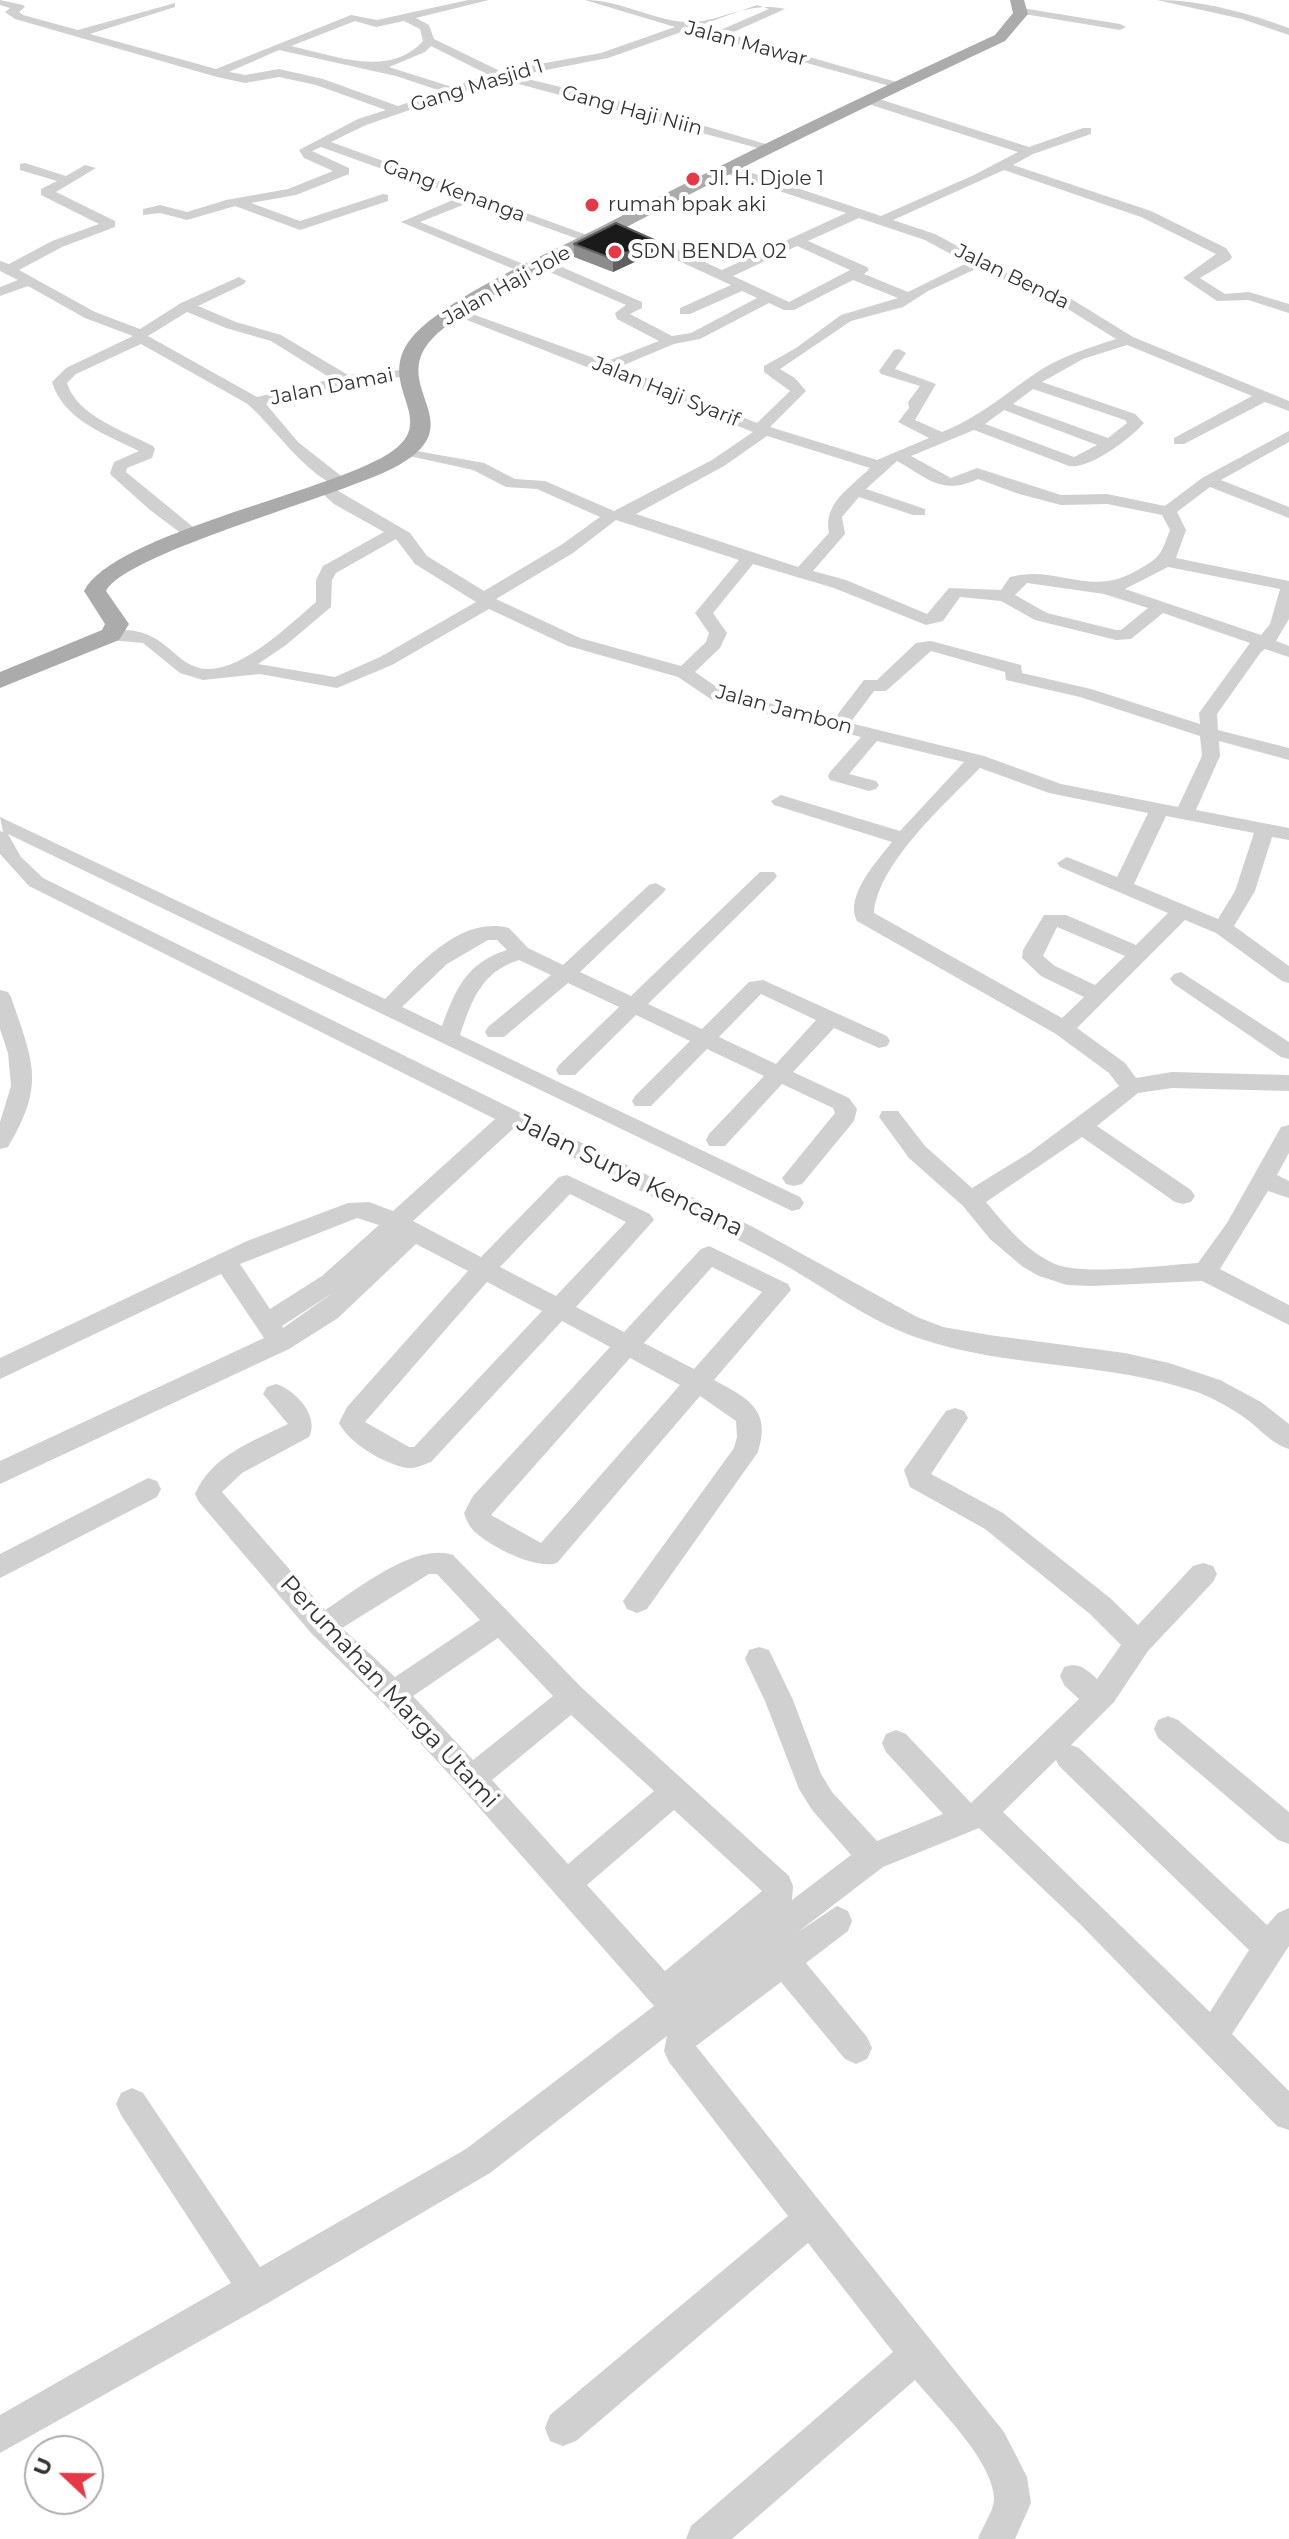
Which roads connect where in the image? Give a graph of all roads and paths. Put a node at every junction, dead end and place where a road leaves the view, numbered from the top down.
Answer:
1 (483, 0) edge
2 (591, 0) edge
3 (758, 0) edge
4 (1163, 0) edge
5 (1197, 0) edge
6 (0, 1) edge
7 (171, 5) dead end
8 (1020, 6) edge
9 (407, 18) junction
10 (1289, 24) edge
11 (684, 27) junction
12 (1120, 27) dead end
13 (1289, 32) edge
14 (78, 33) junction
15 (716, 36) junction
16 (429, 41) junction
17 (273, 48) junction
18 (231, 54) dead end
19 (375, 68) junction
20 (217, 73) junction
21 (499, 75) junction
22 (364, 76) dead end
23 (901, 85) junction
24 (455, 92) junction
25 (869, 100) junction
26 (398, 110) junction
27 (1087, 131) dead end
28 (319, 142) junction
29 (765, 148) junction
30 (1029, 151) junction
31 (1005, 166) junction
32 (25, 167) dead end
33 (90, 168) dead end
34 (726, 169) junction
35 (330, 179) junction
36 (67, 180) junction
37 (347, 184) dead end
38 (367, 191) dead end
39 (469, 198) junction
40 (394, 201) junction
41 (236, 202) junction
42 (148, 212) dead end
43 (428, 214) junction
44 (856, 214) junction
45 (881, 221) junction
46 (613, 226) junction
47 (591, 239) junction
48 (796, 241) junction
49 (976, 264) junction
50 (4, 267) edge
51 (535, 268) junction
52 (851, 274) junction
53 (723, 275) junction
54 (29, 281) junction
55 (239, 281) dead end
56 (743, 285) junction
57 (0, 292) edge
58 (909, 297) junction
59 (767, 298) junction
60 (186, 306) junction
61 (1289, 309) edge
62 (685, 311) dead end
63 (456, 313) junction
64 (141, 336) junction
65 (1128, 340) junction
66 (670, 341) junction
67 (899, 353) dead end
68 (605, 367) junction
69 (408, 372) junction
70 (345, 380) junction
71 (1032, 384) junction
72 (1266, 395) junction
73 (255, 402) junction
74 (1003, 405) junction
75 (1289, 406) edge
76 (974, 425) junction
77 (762, 430) junction
78 (1289, 436) edge
79 (943, 438) junction
80 (1179, 441) dead end
81 (1110, 444) junction
82 (406, 451) junction
83 (898, 455) junction
84 (878, 465) junction
85 (1208, 481) junction
86 (331, 485) junction
87 (856, 491) junction
88 (1168, 511) junction
89 (919, 512) dead end
90 (1289, 513) edge
91 (617, 515) junction
92 (396, 532) junction
93 (196, 536) junction
94 (749, 558) junction
95 (1166, 561) junction
96 (802, 573) junction
97 (1289, 587) edge
98 (1105, 589) junction
99 (1006, 596) junction
100 (485, 600) junction
101 (1161, 606) junction
102 (111, 635) junction
103 (1264, 641) junction
104 (1289, 652) edge
105 (230, 670) junction
106 (684, 673) junction
107 (0, 681) edge
108 (839, 725) junction
109 (874, 733) junction
110 (1209, 733) junction
111 (1289, 754) edge
112 (977, 760) junction
113 (869, 785) dead end
114 (781, 801) dead end
115 (1159, 810) junction
116 (1184, 815) junction
117 (0, 823) edge
118 (1264, 832) junction
119 (1289, 834) edge
120 (0, 837) edge
121 (904, 839) junction
122 (1067, 863) dead end
123 (767, 876) dead end
124 (1123, 886) junction
125 (656, 889) dead end
126 (1182, 911) junction
127 (1223, 928) junction
128 (521, 953) junction
129 (1138, 953) junction
130 (566, 974) junction
131 (1289, 976) edge
132 (1181, 979) dead end
133 (1098, 995) junction
134 (0, 997) edge
135 (634, 1006) junction
136 (388, 1009) junction
137 (831, 1018) junction
138 (1064, 1029) junction
139 (496, 1032) dead end
140 (448, 1038) junction
141 (705, 1039) junction
142 (879, 1041) dead end
143 (1289, 1052) edge
144 (567, 1070) dead end
145 (779, 1074) junction
146 (1289, 1083) edge
147 (1131, 1086) junction
148 (643, 1101) dead end
149 (890, 1117) dead end
150 (511, 1118) junction
151 (1080, 1125) junction
152 (1289, 1133) edge
153 (717, 1140) dead end
154 (0, 1141) edge
155 (794, 1178) dead end
156 (1263, 1179) junction
157 (1289, 1190) edge
158 (1183, 1196) dead end
159 (971, 1200) junction
160 (792, 1203) dead end
161 (405, 1228) junction
162 (225, 1261) junction
163 (484, 1269) junction
164 (1205, 1272) junction
165 (559, 1307) junction
166 (1289, 1316) edge
167 (274, 1333) junction
168 (629, 1343) junction
169 (0, 1369) edge
170 (697, 1382) junction
171 (276, 1394) dead end
172 (955, 1418) dead end
173 (1289, 1439) edge
174 (0, 1473) edge
175 (148, 1489) dead end
176 (0, 1567) edge
177 (1203, 1574) dead end
178 (637, 1601) dead end
179 (500, 1622) junction
180 (322, 1626) junction
181 (1138, 1643) junction
182 (759, 1659) dead end
183 (1074, 1676) dead end
184 (393, 1694) junction
185 (572, 1697) junction
186 (1098, 1698) junction
187 (1168, 1729) dead end
188 (896, 1743) dead end
189 (1069, 1757) dead end
190 (472, 1779) junction
191 (674, 1792) junction
192 (974, 1816) junction
193 (1289, 1830) edge
194 (872, 1857) junction
195 (566, 1884) junction
196 (837, 1921) dead end
197 (1289, 1923) edge
198 (1268, 1947) junction
199 (785, 1962) junction
200 (669, 2002) junction
201 (1213, 2037) junction
202 (856, 2048) dead end
203 (132, 2104) dead end
204 (1289, 2114) edge
205 (810, 2219) junction
206 (256, 2291) junction
207 (917, 2355) junction
208 (563, 2428) dead end
209 (0, 2435) edge
210 (704, 2539) edge
211 (996, 2539) edge

1 - 9 street
2 - 11 street, Jalan Mawar
3 - 11 street, Gang Masjid 1
3 - 15 street
4 - 13 street
5 - 10 street
6 - 14 street
7 - 14 street
8 - 12 street
8 - 23 main road, Jalan Haji Jole
9 - 16 street
9 - 17 street
11 - 15 street, Jalan Mawar
11 - 21 street, Gang Masjid 1
14 - 20 street
15 - 23 street, Jalan Mawar
16 - 19 street
16 - 21 street, Gang Haji Niin
17 - 18 street
17 - 19 street
17 - 20 street
19 - 22 street
19 - 24 street
20 - 26 street
21 - 24 street, Gang Masjid 1
21 - 29 street, Gang Haji Niin
23 - 25 main road, Jalan Haji Jole
24 - 26 street, Gang Masjid 1
25 - 29 main road, Jalan Haji Jole
25 - 30 street
26 - 28 street, Gang Masjid 1
27 - 30 street
28 - 35 street
28 - 39 street, Gang Kenanga
29 - 34 main road, Jalan Haji Jole
30 - 31 street
31 - 45 street
31 - 61 street
32 - 36 street
33 - 36 street
34 - 44 street, Jalan Benda
34 - 46 main road, Jalan Haji Jole
35 - 37 street
35 - 41 street
36 - 50 street
38 - 40 street
39 - 43 street
39 - 47 street, Gang Kenanga
40 - 41 street
40 - 43 street
41 - 42 street
43 - 51 street
44 - 45 street, Jalan Benda
44 - 48 street
45 - 49 street, Jalan Benda
46 - 47 main road, Jalan Haji Jole
46 - 53 street
47 - 51 main road, Jalan Haji Jole
48 - 52 street
48 - 53 street
49 - 58 street
49 - 65 street, Jalan Benda
50 - 54 street, Jalan Jambon
51 - 63 main road, Jalan Haji Jole
51 - 66 street
52 - 58 street
52 - 59 street
53 - 56 street
54 - 57 street
54 - 64 street, Jalan Jambon
55 - 60 street
56 - 59 street
56 - 62 street
58 - 77 street
59 - 66 street
60 - 64 street
60 - 70 street
63 - 68 street, Jalan Haji Syarif
63 - 69 main road, Jalan Haji Jole
64 - 73 street, Jalan Jambon
64 - 93 street
65 - 71 street
65 - 72 street, Jalan Benda
66 - 68 street
67 - 79 street
68 - 77 street, Jalan Haji Syarif
69 - 70 street, Jalan Damai
69 - 82 main road
70 - 73 street, Jalan Damai
71 - 74 street
71 - 81 street
72 - 75 street, Jalan Benda
72 - 80 street
73 - 86 street, Jalan Jambon
74 - 76 street
74 - 81 street
76 - 79 street
76 - 81 street
77 - 84 street, Jalan Haji Syarif
77 - 91 street
78 - 85 street
79 - 83 street
82 - 86 main road
82 - 91 street
83 - 84 street
83 - 88 street
84 - 87 street
85 - 88 street
85 - 90 street
86 - 92 street, Jalan Jambon
86 - 93 main road
87 - 89 street
87 - 96 street
88 - 95 street
91 - 94 street
91 - 100 street
92 - 100 street, Jalan Jambon
92 - 105 street
93 - 102 main road
94 - 96 street
94 - 106 street
95 - 97 street
95 - 98 street
96 - 99 street
97 - 103 street
98 - 99 street
98 - 101 street
99 - 101 street
100 - 105 street
100 - 106 street, Jalan Jambon
101 - 103 street
102 - 105 street
102 - 107 main road
103 - 104 street
103 - 110 street
106 - 108 street, Jalan Jambon
108 - 109 street, Jalan Jambon
108 - 110 street
109 - 112 street, Jalan Jambon
109 - 113 street
110 - 111 street
110 - 116 street
112 - 115 street, Jalan Jambon
112 - 121 street
114 - 121 street
115 - 116 street, Jalan Jambon
115 - 124 street
116 - 118 street, Jalan Jambon
117 - 136 street
118 - 119 street, Jalan Jambon
118 - 127 street
120 - 150 street, Jalan Surya Kencana
121 - 138 street
122 - 124 street
123 - 135 street
124 - 126 street
125 - 130 street
126 - 127 street
126 - 129 street
127 - 131 street
128 - 130 street
128 - 136 street
128 - 140 street
129 - 133 street
129 - 133 street
130 - 135 street
130 - 139 street
132 - 143 street
133 - 138 street
134 - 154 street
135 - 141 street
135 - 144 street
136 - 140 street
137 - 141 street
137 - 142 street
137 - 145 street
138 - 147 street
140 - 160 street
141 - 145 street
141 - 148 street
145 - 153 street
145 - 155 street
146 - 147 street
147 - 151 street
149 - 159 street
150 - 161 street
150 - 173 street, Jalan Surya Kencana
151 - 158 street
151 - 159 street
152 - 156 street
156 - 157 street
156 - 164 street
159 - 164 street
161 - 162 street
161 - 163 street
161 - 167 street
162 - 167 street
162 - 169 street
163 - 165 street
163 - 165 street
163 - 165 street
164 - 166 street
165 - 168 street
167 - 174 street
168 - 170 street
168 - 170 street
168 - 170 street
170 - 178 street
171 - 180 street, Perumahan Marga Utami
172 - 181 street
175 - 176 street
177 - 181 street
179 - 180 street
179 - 184 street
179 - 185 street
180 - 184 street, Perumahan Marga Utami
181 - 186 street
182 - 194 street
183 - 186 street
184 - 190 street, Perumahan Marga Utami
185 - 190 street
185 - 191 street
186 - 192 street
187 - 193 street
188 - 192 street
189 - 198 street
190 - 195 street, Perumahan Marga Utami
191 - 195 street
191 - 200 street
192 - 194 street
192 - 201 street
194 - 200 street
195 - 200 street, Perumahan Marga Utami
196 - 199 street
197 - 198 street
198 - 201 street
199 - 202 street
199 - 205 street
200 - 206 street
201 - 204 street
203 - 206 street
205 - 207 street
205 - 208 street
206 - 209 street
207 - 210 street
207 - 211 street

